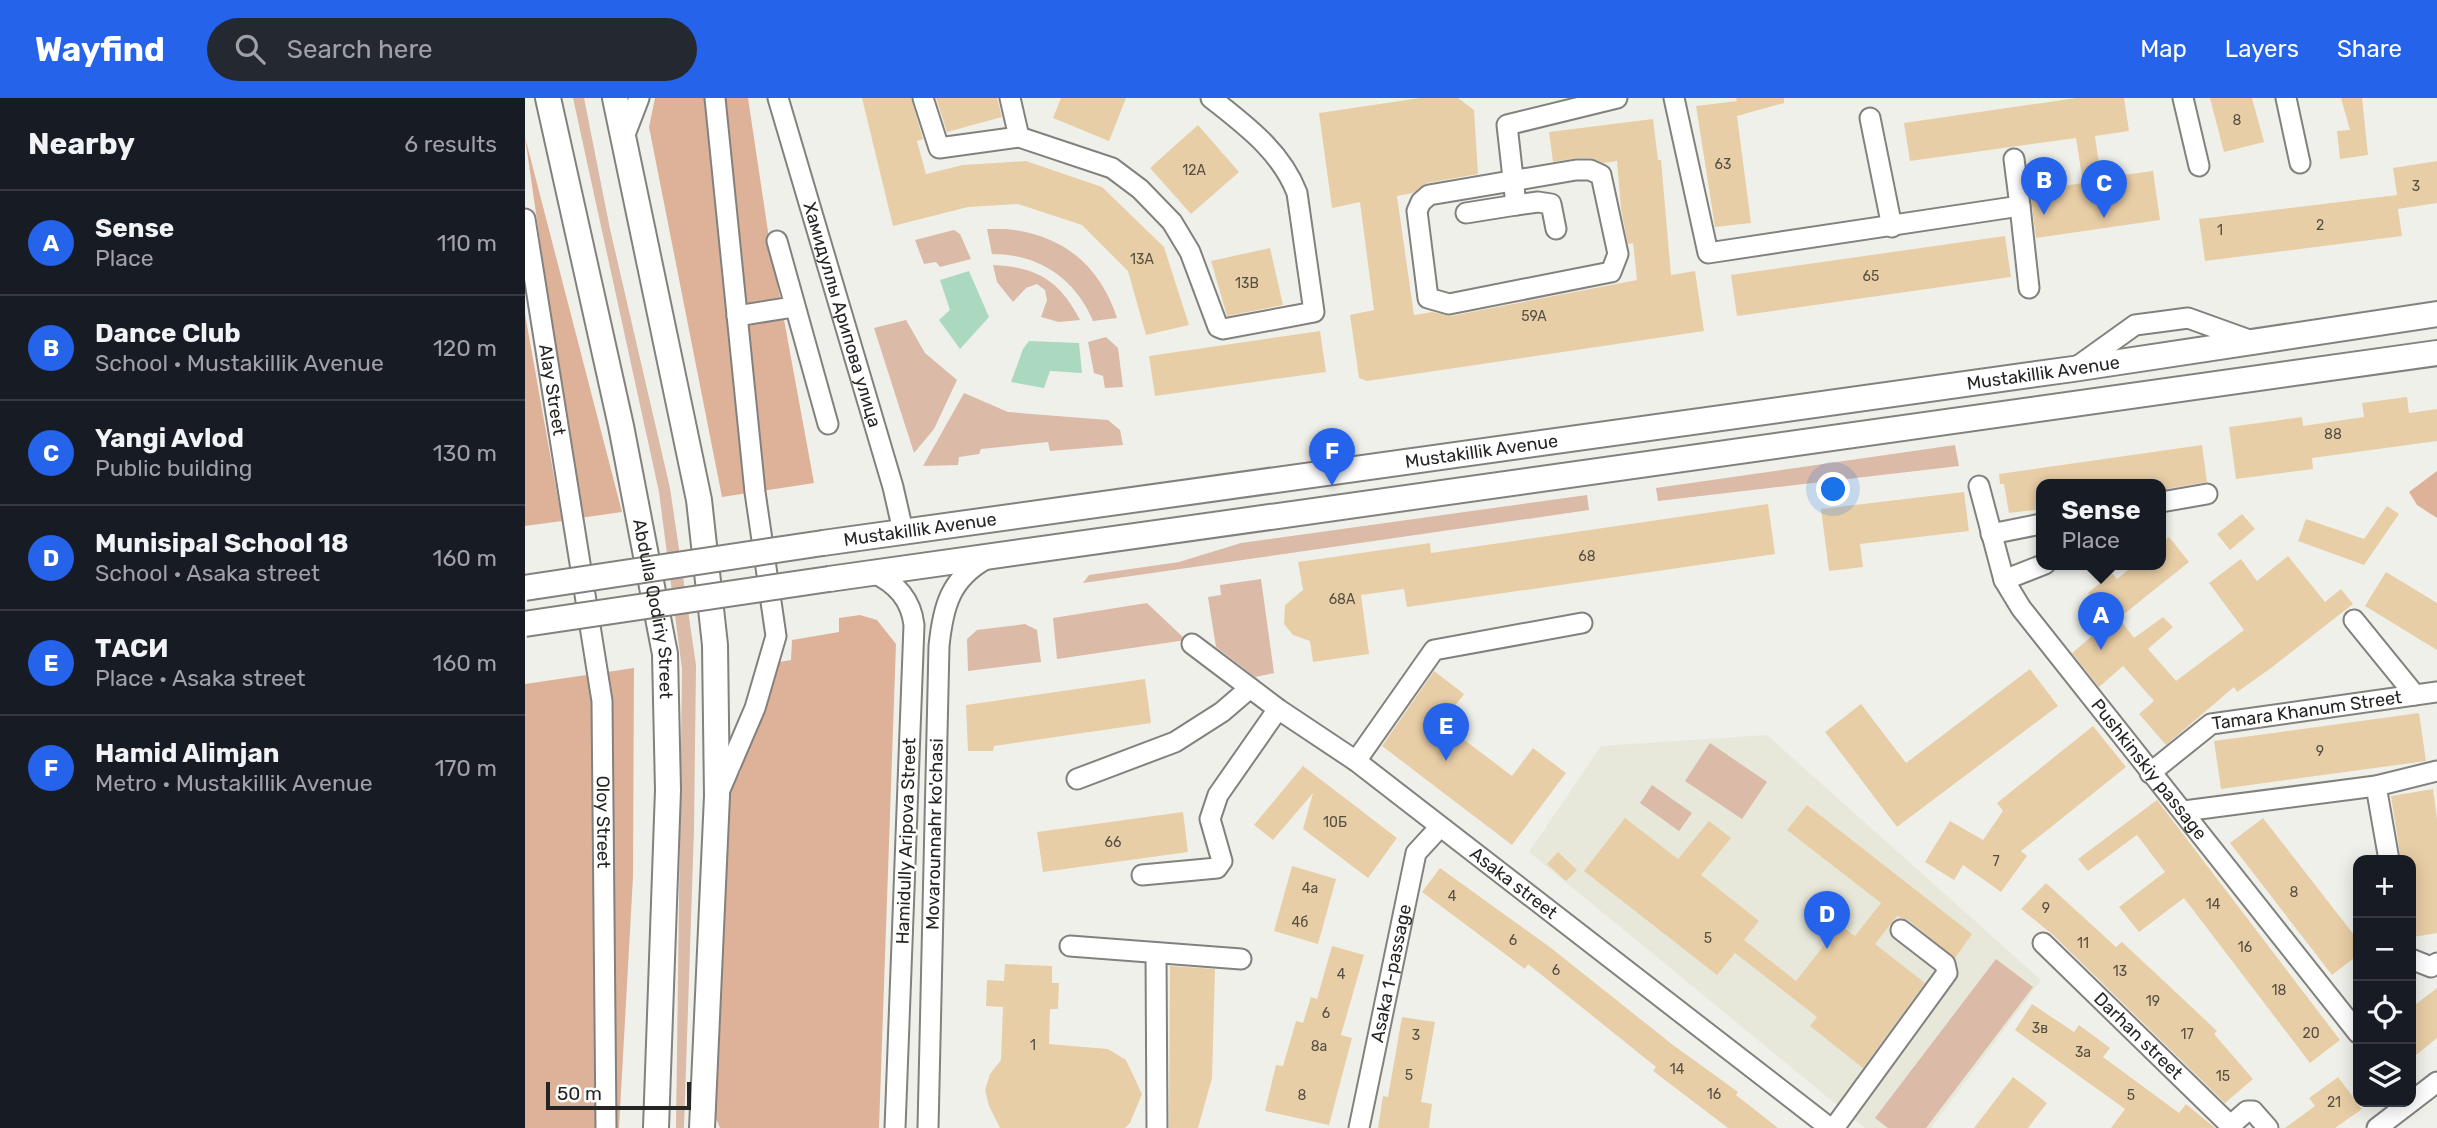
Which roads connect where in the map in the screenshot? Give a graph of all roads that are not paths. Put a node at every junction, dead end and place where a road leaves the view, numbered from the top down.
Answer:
1 (548, 98) edge
2 (615, 98) edge
3 (639, 98) edge
4 (715, 98) edge
5 (779, 98) edge
6 (923, 98) edge
7 (1010, 98) edge
8 (1211, 98) edge
9 (1617, 98) edge
10 (1674, 98) edge
11 (2183, 98) edge
12 (2286, 98) edge
13 (1870, 118) dead end
14 (1019, 137) junction
15 (624, 138) junction
16 (2014, 159) dead end
17 (2300, 163) dead end
18 (2199, 166) dead end
19 (1513, 179) junction
20 (1516, 205) junction
21 (2020, 206) junction
22 (1466, 213) dead end
23 (525, 219) edge
24 (1892, 227) junction
25 (1556, 229) dead end
26 (777, 241) dead end
27 (2029, 288) dead end
28 (793, 307) junction
29 (2437, 314) edge
30 (737, 316) junction
31 (2252, 341) junction
32 (2437, 353) edge
33 (2073, 369) junction
34 (828, 424) dead end
35 (1979, 486) dead end
36 (2207, 494) dead end
37 (2166, 501) edge
38 (572, 519) joint
39 (2036, 525) edge
40 (903, 531) junction
41 (1991, 534) junction
42 (988, 558) junction
43 (2036, 568) edge
44 (873, 572) junction
45 (2004, 580) junction
46 (525, 588) edge
47 (2354, 620) dead end
48 (1582, 623) dead end
49 (525, 624) edge
50 (1192, 643) dead end
51 (1250, 688) junction
52 (2437, 692) edge
53 (2414, 695) junction
54 (1278, 709) junction
55 (1356, 761) junction
56 (2437, 771) edge
57 (2151, 773) junction
58 (1077, 779) dead end
59 (2376, 786) junction
60 (717, 796) junction
61 (2184, 811) junction
62 (1439, 828) junction
63 (2388, 855) edge
64 (1142, 876) dead end
65 (1901, 930) dead end
66 (2043, 943) dead end
67 (1070, 946) dead end
68 (1156, 953) junction
69 (1241, 959) dead end
70 (2416, 960) edge
71 (2437, 963) edge
72 (2353, 1027) edge
73 (2437, 1082) edge
74 (2416, 1097) edge
75 (2403, 1107) edge
76 (2232, 1127) edge
77 (606, 1128) edge
78 (656, 1128) edge
79 (702, 1128) edge
80 (895, 1128) edge
81 (928, 1128) edge
82 (1157, 1128) edge
83 (1359, 1128) edge
84 (1832, 1128) edge
85 (2268, 1128) edge
86 (2377, 1128) edge

1 - 78 main road, Abdulla Qodiriy Street
2 - 15 main road
3 - 15 street
4 - 30 street
5 - 40 street, Хамидуллы Арипова улица
6 - 14 street
7 - 14 street
8 - 14 street
9 - 19 street
10 - 24 street
11 - 18 street
12 - 17 street
13 - 24 street
15 - 60 main road
16 - 21 street
19 - 19 street
19 - 20 street
20 - 22 street
20 - 25 street
21 - 24 street
21 - 27 street
23 - 38 street, Alay Street
26 - 28 street
28 - 30 street
28 - 34 street
29 - 31 main road, Mustakillik Avenue
30 - 60 street
31 - 33 main road, Mustakillik Avenue
31 - 33 street
32 - 42 main road, Mustakillik Avenue
33 - 40 main road, Mustakillik Avenue
35 - 41 street, Pushkinskiy passage
36 - 37 street
38 - 77 street, Oloy Street
39 - 41 street
40 - 46 main road, Mustakillik Avenue, bridge
41 - 45 street, Pushkinskiy passage
42 - 44 main road, Mustakillik Avenue
42 - 81 street, Movarounnahr ko'chasi
43 - 45 street
44 - 49 main road, Mustakillik Avenue, bridge
44 - 80 street, Hamidully Aripova Street
45 - 57 street, Pushkinskiy passage
47 - 53 street
48 - 55 street
50 - 51 street, Asaka street
51 - 54 street, Asaka street
51 - 58 street
52 - 53 street, Tamara Khanum Street
53 - 57 street, Tamara Khanum Street
54 - 55 street, Asaka street
54 - 64 street
55 - 62 street, Asaka street
56 - 59 street
57 - 61 street, Pushkinskiy passage
59 - 61 street
59 - 63 street
60 - 79 main road
61 - 72 street, Pushkinskiy passage
62 - 83 street, Asaka 1-passage
62 - 84 street, Asaka street
65 - 84 street
66 - 76 street, Darhan street
67 - 68 street
68 - 69 street
68 - 82 street
70 - 71 street
73 - 74 street
75 - 86 street
76 - 85 street

